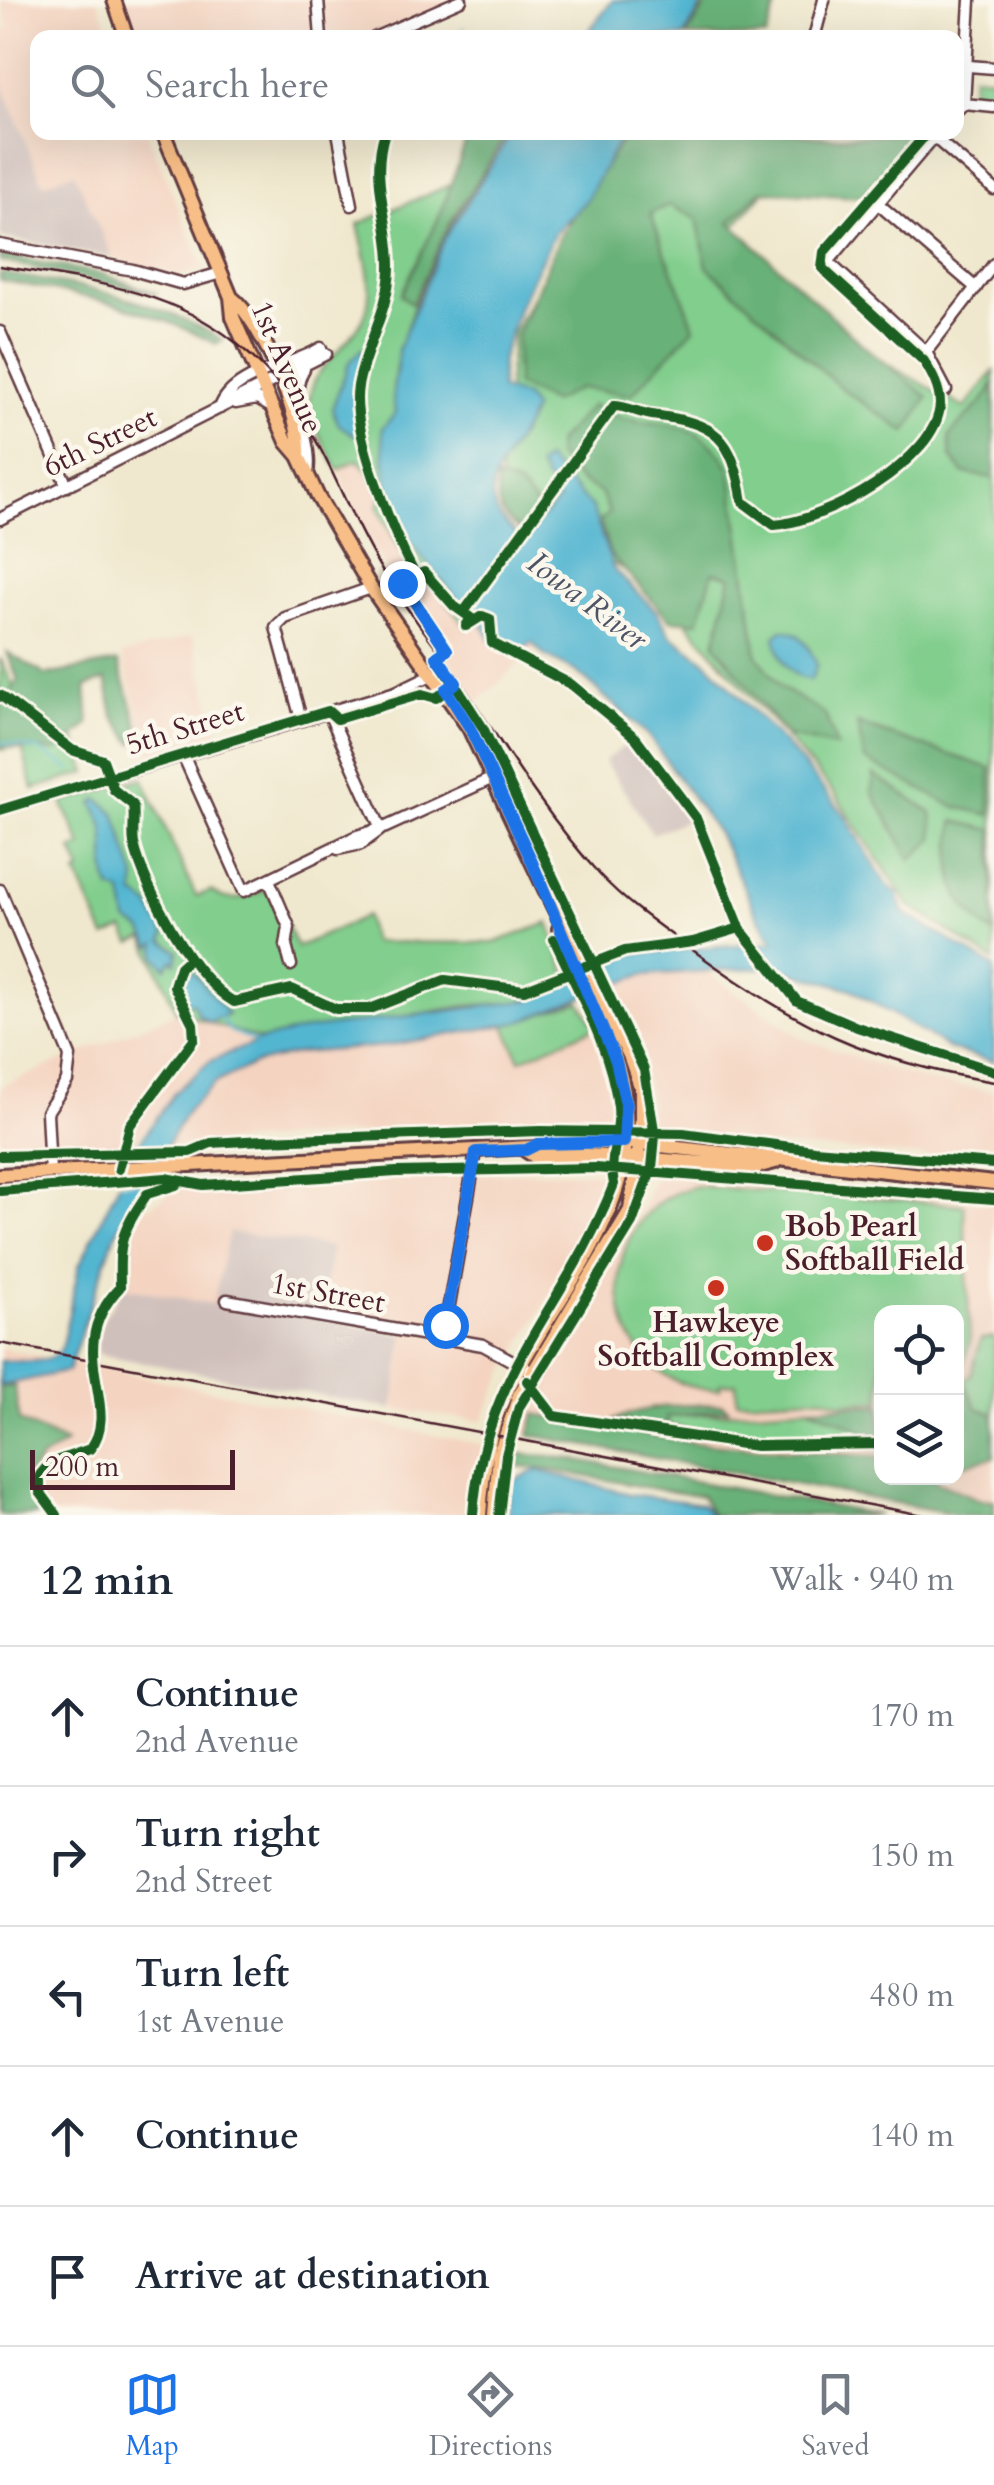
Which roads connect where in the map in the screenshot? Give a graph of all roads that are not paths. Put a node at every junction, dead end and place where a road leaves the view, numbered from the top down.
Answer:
1 (114, 0) edge
2 (318, 0) edge
3 (461, 0) edge
4 (824, 0) edge
5 (970, 0) edge
6 (322, 24) junction
7 (124, 30) edge
8 (322, 30) edge
9 (325, 30) edge
10 (392, 30) edge
11 (816, 30) edge
12 (964, 44) edge
13 (964, 66) edge
14 (994, 68) edge
15 (994, 107) edge
16 (964, 108) edge
17 (166, 140) edge
18 (340, 140) edge
19 (932, 140) edge
20 (941, 140) edge
21 (994, 189) edge
22 (876, 202) junction
23 (352, 205) dead end
24 (0, 245) edge
25 (994, 264) edge
26 (221, 273) junction
27 (976, 288) junction
28 (0, 332) edge
29 (926, 352) junction
30 (304, 368) junction
31 (268, 377) junction
32 (946, 390) dead end
33 (225, 406) junction
34 (273, 408) junction
35 (300, 452) junction
36 (307, 474) junction
37 (67, 486) junction
38 (0, 519) edge
39 (371, 588) junction
40 (432, 674) junction
41 (328, 711) junction
42 (302, 719) junction
43 (183, 755) junction
44 (493, 778) junction
45 (0, 810) edge
46 (381, 829) junction
47 (269, 880) junction
48 (0, 890) edge
49 (290, 966) dead end
50 (596, 1001) junction
51 (640, 1143) junction
52 (623, 1150) junction
53 (476, 1152) junction
54 (638, 1158) junction
55 (775, 1162) junction
56 (50, 1172) junction
57 (0, 1175) edge
58 (994, 1182) edge
59 (227, 1300) dead end
60 (443, 1338) junction
61 (527, 1369) junction
62 (497, 1437) junction
63 (480, 1515) edge
64 (494, 1515) edge

1 - 7 main road
2 - 6 street
3 - 10 street
4 - 11 street
5 - 12 street
6 - 8 street
6 - 9 street
13 - 14 street
15 - 16 street
17 - 26 main road, 1st Avenue
18 - 23 street
19 - 22 street
20 - 21 street
22 - 27 street
22 - 29 street
24 - 26 street
25 - 27 street
26 - 31 main road, 1st Avenue
27 - 29 street
28 - 37 street
29 - 32 street
30 - 31 street
30 - 31 street
30 - 36 street
31 - 33 street, 6th Street
31 - 34 main road, 1st Avenue
31 - 35 main road, 1st Avenue
33 - 34 street
33 - 37 street, 6th Street
34 - 35 main road, 1st Avenue
35 - 36 main road, 1st Avenue
36 - 39 main road, 1st Avenue
37 - 38 street, 6th Street
39 - 40 main road, 1st Avenue
39 - 42 street
40 - 41 street, 5th Street
40 - 44 main road, 1st Avenue
41 - 42 street, 5th Street
41 - 46 street
42 - 43 street, 5th Street
43 - 45 street, 5th Street
43 - 47 street
44 - 46 street
44 - 50 main road, 1st Avenue
46 - 47 street
47 - 49 street
48 - 56 street
50 - 51 main road, 1st Avenue
50 - 52 main road, 1st Avenue
51 - 52 main road
51 - 54 main road, 1st Avenue
51 - 55 main road
52 - 53 main road
52 - 54 main road
52 - 61 main road, 1st Avenue
53 - 56 main road
53 - 60 street
54 - 55 main road
54 - 61 main road, 1st Avenue
55 - 58 main road
56 - 57 main road
59 - 60 street, 1st Street
60 - 61 street, 1st Street
61 - 62 main road, 1st Avenue
62 - 63 main road
62 - 64 main road

